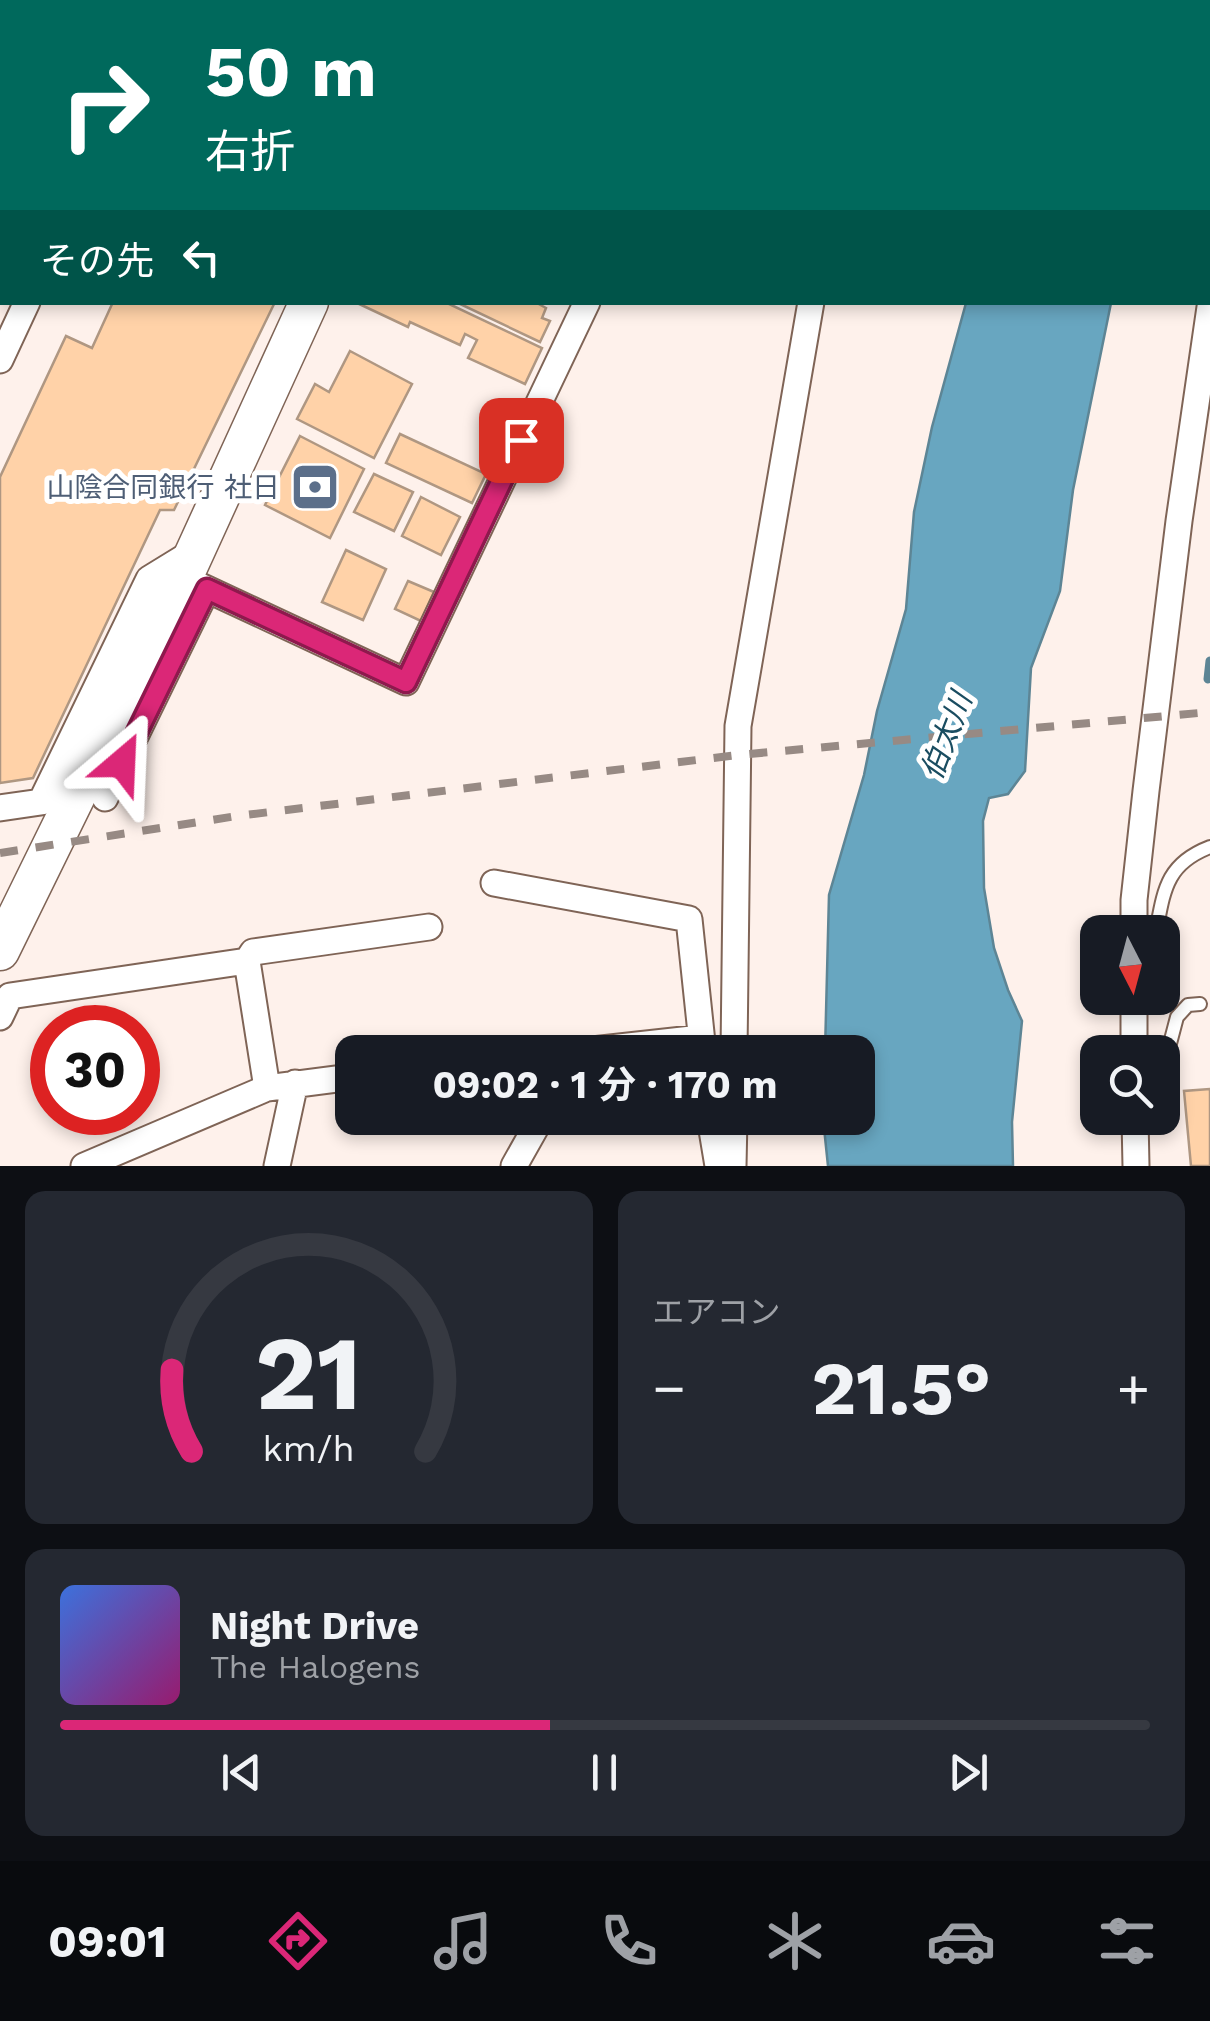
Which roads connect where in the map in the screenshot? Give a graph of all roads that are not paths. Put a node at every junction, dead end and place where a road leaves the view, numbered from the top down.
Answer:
1 (27, 305) edge
2 (308, 305) edge
3 (586, 305) edge
4 (810, 305) edge
5 (1210, 308) edge
6 (0, 360) edge
7 (195, 573) junction
8 (105, 798) dead end
9 (0, 808) edge
10 (1210, 847) edge
11 (494, 883) dead end
12 (1134, 915) edge
13 (1159, 915) edge
14 (429, 927) dead end
15 (0, 951) edge
16 (246, 960) junction
17 (1200, 1004) dead end
18 (0, 1017) edge
19 (701, 1035) edge
20 (734, 1035) edge
21 (1172, 1035) edge
22 (335, 1079) edge
23 (294, 1084) junction
24 (267, 1088) junction
25 (531, 1135) edge
26 (713, 1135) edge
27 (734, 1135) edge
28 (1140, 1135) edge
29 (84, 1166) edge
30 (278, 1166) edge
31 (514, 1166) edge
32 (718, 1166) edge
33 (733, 1166) edge
34 (1136, 1166) edge

1 - 6 street
2 - 7 main road
3 - 7 street
4 - 20 street
5 - 12 street
7 - 8 street
7 - 9 street
7 - 15 main road
10 - 13 lane
11 - 19 street
14 - 16 street
16 - 18 street
16 - 24 street
17 - 21 lane
22 - 23 street
23 - 24 street
23 - 30 street
24 - 29 street
25 - 31 street
26 - 32 street
27 - 33 street
28 - 34 street

